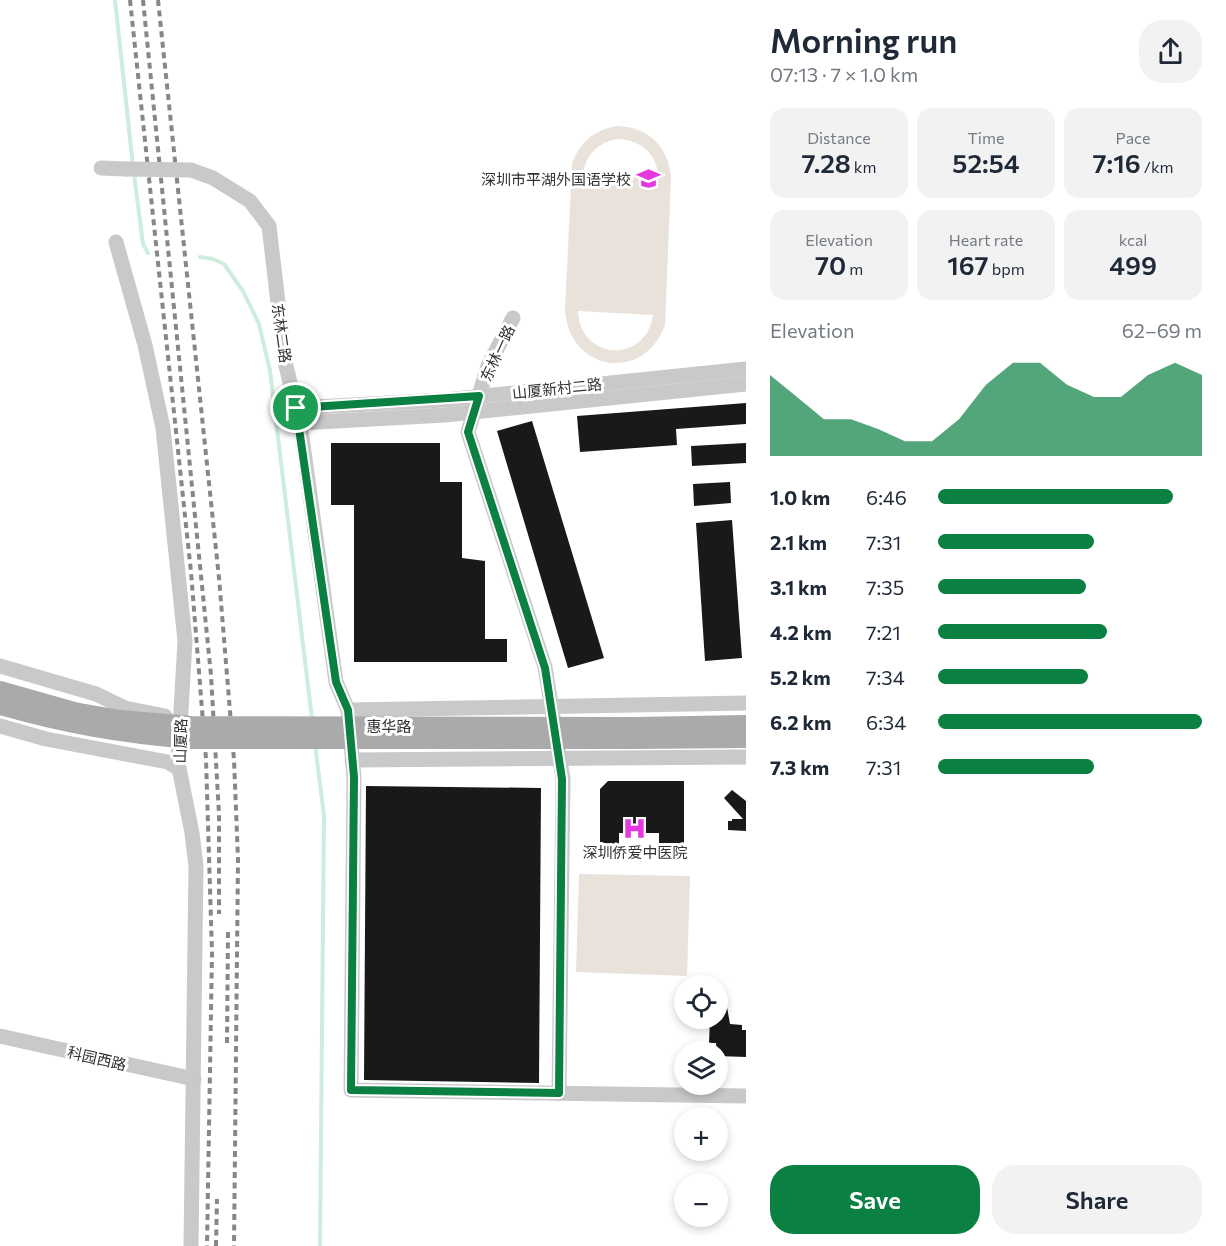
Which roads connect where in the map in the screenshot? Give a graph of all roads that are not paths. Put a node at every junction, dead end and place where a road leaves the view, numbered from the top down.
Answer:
1 (101, 168) dead end
2 (116, 242) dead end
3 (513, 318) dead end
4 (746, 369) edge
5 (746, 384) edge
6 (479, 396) junction
7 (474, 412) junction
8 (298, 415) junction
9 (0, 666) edge
10 (0, 690) edge
11 (746, 703) edge
12 (0, 706) edge
13 (551, 707) junction
14 (348, 710) junction
15 (180, 720) junction
16 (746, 724) edge
17 (0, 726) edge
18 (635, 733) junction
19 (746, 739) edge
20 (746, 757) edge
21 (559, 758) junction
22 (352, 760) junction
23 (179, 769) junction
24 (0, 1036) edge
25 (194, 1079) junction
26 (559, 1093) junction
27 (746, 1096) edge
28 (191, 1246) edge

1 - 8 street, 东林二路, bridge
2 - 15 street, 山厦路
3 - 6 street, 东林一路
4 - 6 street, 山厦新村二路
5 - 7 street, 山厦新村二路
6 - 7 street, 东林一路
6 - 8 street, 山厦新村二路
7 - 8 street, 山厦新村二路
7 - 13 street, 东林一路
8 - 14 street, 东林二路
9 - 15 street
10 - 18 main road, 惠华路, bridge
11 - 13 street
12 - 18 main road, 惠华路, bridge
13 - 14 street
13 - 21 street, 东林一路
14 - 22 street, 东林二路
15 - 23 street, 山厦路
16 - 18 main road, 惠华路
17 - 23 street
18 - 19 main road, 惠华路
20 - 21 street
21 - 22 street
21 - 26 street, 东林一路
22 - 26 street, 东林二路
23 - 25 street, 山厦路
24 - 25 street, 科园西路
25 - 28 street, 山厦路
26 - 27 street

